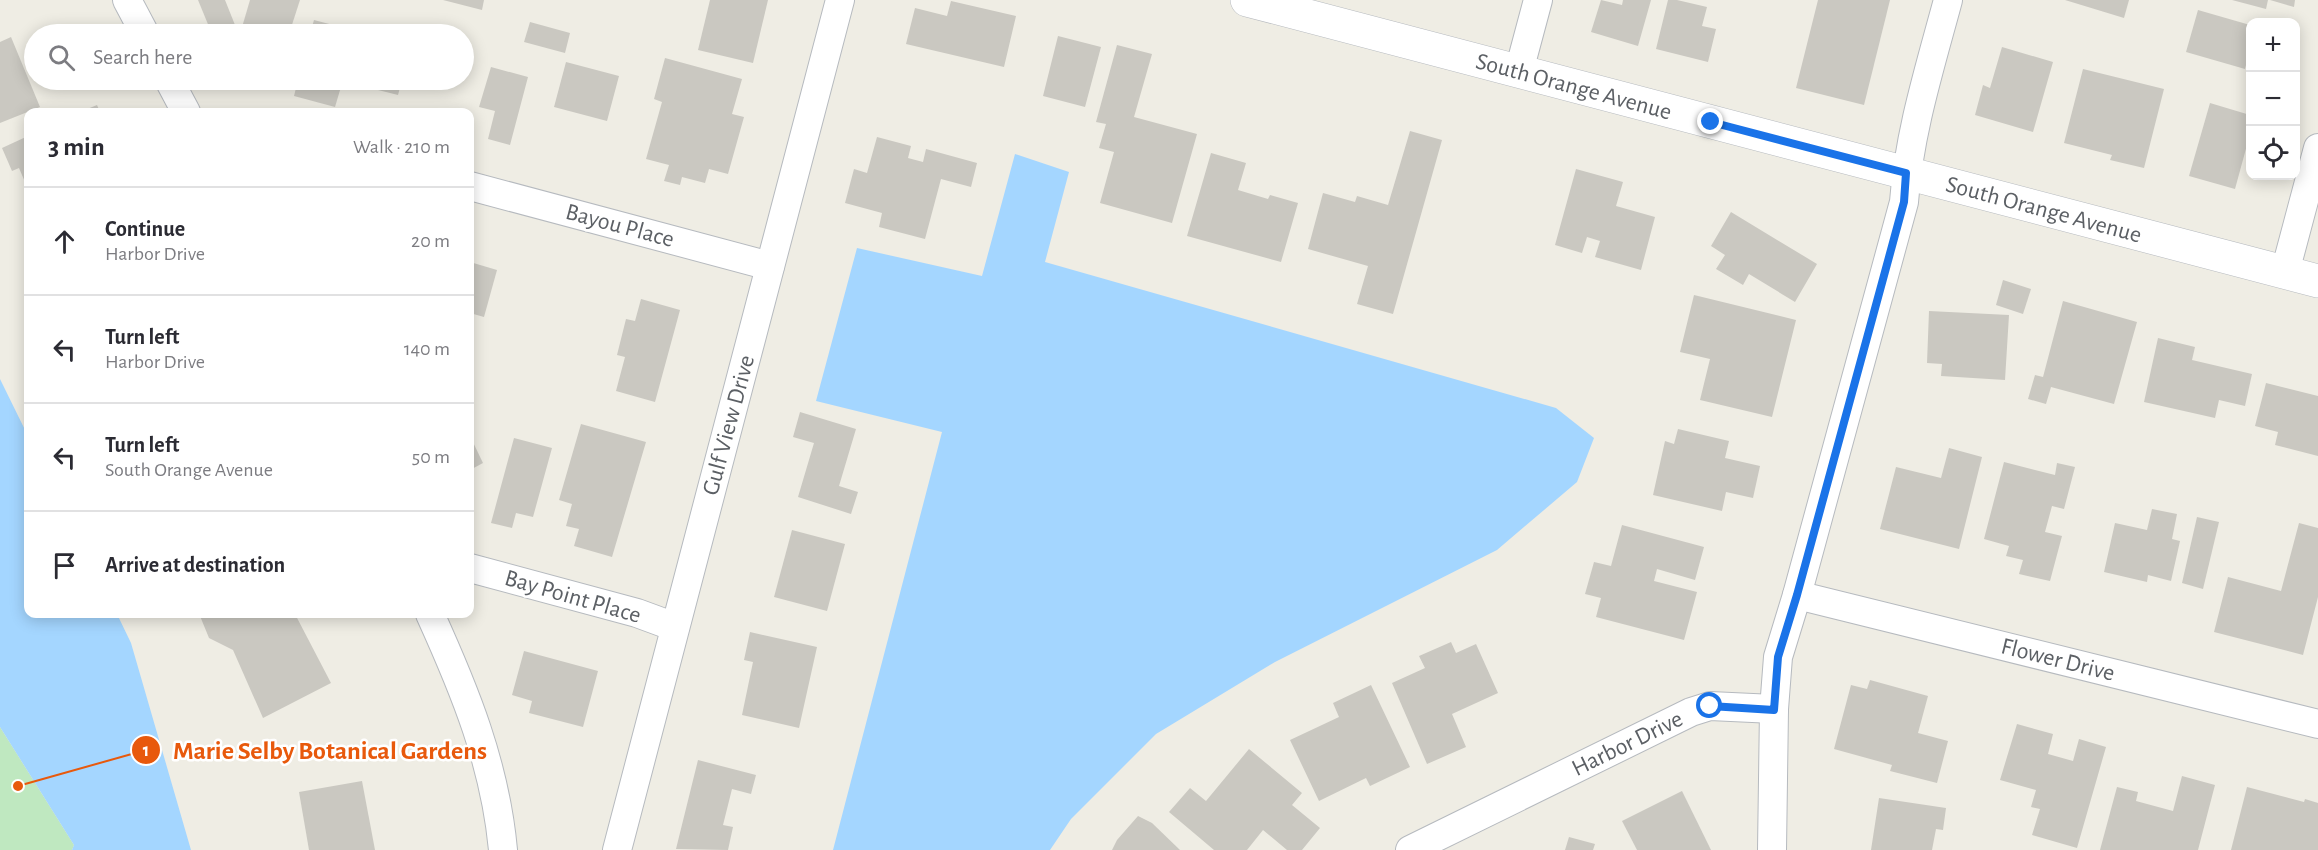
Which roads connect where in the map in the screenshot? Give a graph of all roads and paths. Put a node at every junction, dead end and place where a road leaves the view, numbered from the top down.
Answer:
1 (127, 0) edge
2 (840, 0) edge
3 (1247, 0) edge
4 (1538, 0) edge
5 (1948, 0) edge
6 (140, 24) edge
7 (1519, 71) junction
8 (174, 90) edge
9 (184, 108) edge
10 (2318, 148) edge
11 (1906, 173) junction
12 (474, 187) edge
13 (770, 266) junction
14 (2285, 273) junction
15 (2318, 281) edge
16 (474, 569) edge
17 (1797, 595) junction
18 (432, 618) edge
19 (675, 627) junction
20 (1774, 710) junction
21 (2318, 724) edge
22 (503, 850) edge
23 (617, 850) edge
24 (1410, 850) edge
25 (1772, 850) edge

1 - 6 street
2 - 13 street, Gulf View Drive
3 - 7 street, South Orange Avenue
4 - 7 street
5 - 11 street
7 - 11 street, South Orange Avenue
8 - 9 street
10 - 14 street
11 - 14 street, South Orange Avenue
11 - 17 street
12 - 13 street, Bayou Place
13 - 19 street, Gulf View Drive
14 - 15 street, South Orange Avenue
16 - 19 street, Bay Point Place
17 - 20 street
17 - 21 street, Flower Drive
18 - 22 street
19 - 23 street, Gulf View Drive
20 - 24 street, Harbor Drive
20 - 25 street

